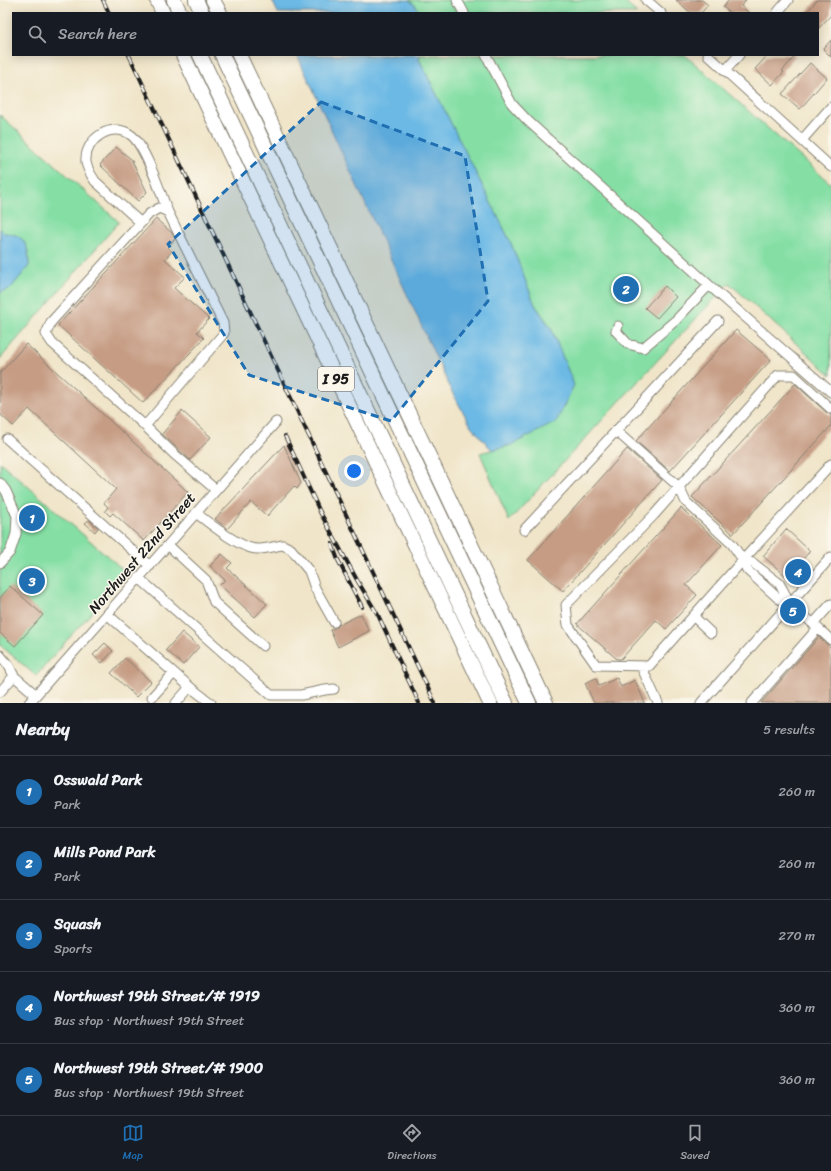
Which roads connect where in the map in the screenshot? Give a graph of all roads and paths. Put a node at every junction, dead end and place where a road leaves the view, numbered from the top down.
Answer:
1 (157, 0) edge
2 (174, 0) edge
3 (196, 0) edge
4 (214, 0) edge
5 (457, 0) edge
6 (788, 0) edge
7 (649, 1) edge
8 (163, 12) edge
9 (180, 12) edge
10 (202, 12) edge
11 (220, 12) edge
12 (463, 12) edge
13 (660, 12) edge
14 (778, 12) edge
15 (183, 56) edge
16 (200, 56) edge
17 (222, 56) edge
18 (240, 56) edge
19 (487, 56) edge
20 (709, 56) edge
21 (738, 56) edge
22 (725, 71) junction
23 (831, 106) edge
24 (802, 140) junction
25 (831, 167) edge
26 (168, 212) junction
27 (141, 223) junction
28 (709, 285) junction
29 (718, 321) dead end
30 (618, 326) dead end
31 (831, 392) edge
32 (831, 409) edge
33 (276, 422) dead end
34 (145, 426) junction
35 (616, 431) junction
36 (7, 439) dead end
37 (831, 464) edge
38 (0, 483) edge
39 (679, 486) junction
40 (216, 490) junction
41 (196, 513) junction
42 (524, 530) dead end
43 (168, 544) junction
44 (831, 557) edge
45 (743, 560) junction
46 (0, 563) edge
47 (150, 566) junction
48 (139, 578) junction
49 (790, 603) junction
50 (831, 604) edge
51 (107, 614) junction
52 (693, 616) junction
53 (334, 622) dead end
54 (815, 626) junction
55 (711, 633) dead end
56 (831, 640) edge
57 (263, 646) dead end
58 (0, 654) edge
59 (641, 666) junction
60 (174, 673) junction
61 (14, 676) junction
62 (190, 687) junction
63 (334, 689) dead end
64 (0, 692) edge
65 (36, 695) junction
66 (152, 697) dead end
67 (29, 703) edge
68 (176, 703) edge
69 (211, 703) edge
70 (490, 703) edge
71 (506, 703) edge
72 (529, 703) edge
73 (546, 703) edge
74 (658, 703) edge
75 (701, 703) edge
76 (752, 703) edge

1 - 8 highway
2 - 9 highway
3 - 10 highway
4 - 11 highway
5 - 12 street
6 - 14 street
7 - 13 street
15 - 70 highway, I 95
16 - 71 highway
17 - 72 highway
18 - 73 highway
19 - 28 street
20 - 22 street
21 - 22 street
22 - 24 street
23 - 24 street
24 - 25 street
26 - 27 street
26 - 27 street
26 - 34 street
27 - 34 street
28 - 30 street
28 - 31 street
29 - 35 street
32 - 39 street
33 - 40 street, Northwest 22nd Street
34 - 40 street
35 - 39 street
35 - 42 street
36 - 47 street
37 - 45 street
38 - 46 street
39 - 45 street
39 - 59 street
40 - 41 street, Northwest 22nd Street
41 - 43 street, Northwest 22nd Street
41 - 53 street
43 - 47 street, Northwest 22nd Street
43 - 57 street
44 - 49 street
45 - 49 street
45 - 52 street
47 - 48 street, Northwest 22nd Street
48 - 51 street, Northwest 22nd Street
48 - 63 street
49 - 54 street
49 - 75 street
50 - 54 street
51 - 60 street
51 - 65 street, Northwest 22nd Street
52 - 55 street
52 - 59 street
54 - 56 street
54 - 76 street
58 - 61 street
59 - 74 street
60 - 62 street
60 - 66 street
61 - 64 street
61 - 65 street
62 - 68 street
62 - 69 street
65 - 67 street, Northwest 22nd Street

